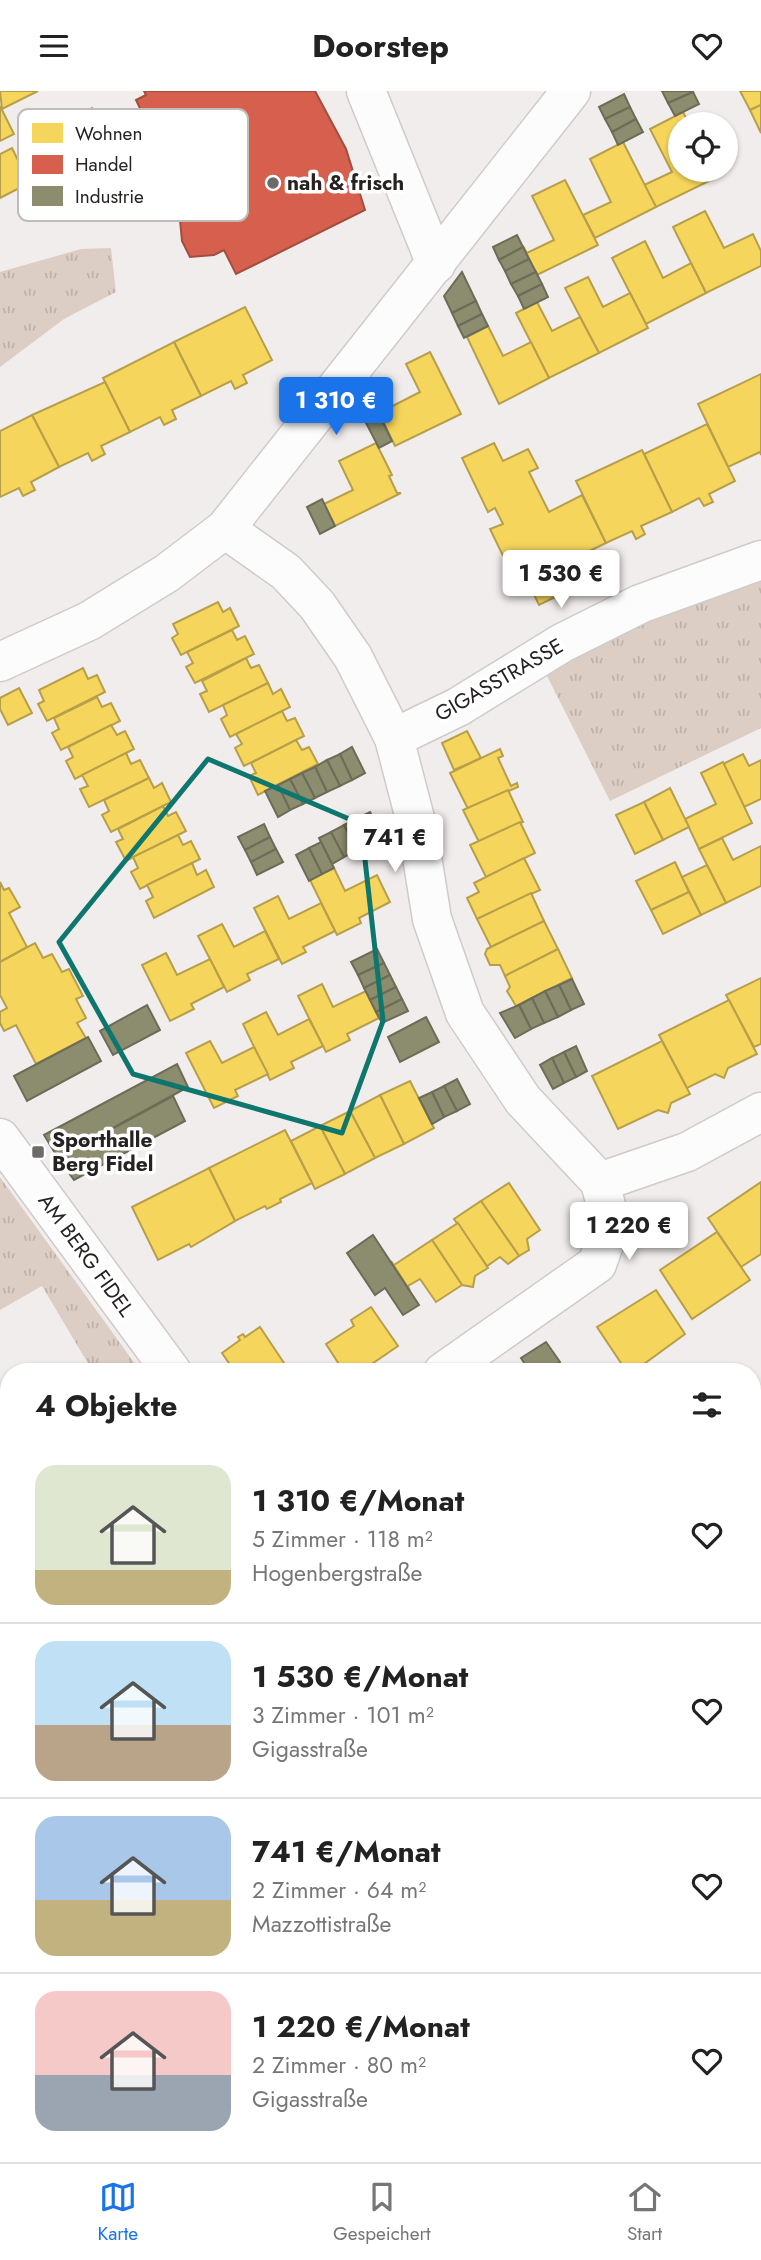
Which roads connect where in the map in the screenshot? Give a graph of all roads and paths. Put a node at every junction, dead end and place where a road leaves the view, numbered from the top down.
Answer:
1 (366, 91) edge
2 (571, 91) edge
3 (436, 264) junction
4 (225, 529) junction
5 (761, 560) edge
6 (0, 662) edge
7 (394, 738) junction
8 (761, 1112) edge
9 (0, 1138) edge
10 (600, 1182) junction
11 (165, 1363) edge
12 (456, 1363) edge

1 - 3 street
2 - 3 street
3 - 4 street
4 - 6 street
4 - 7 street
5 - 7 street, GIGASSTRASSE
7 - 10 street
8 - 10 street
9 - 11 street, AM BERG FIDEL
10 - 12 street

